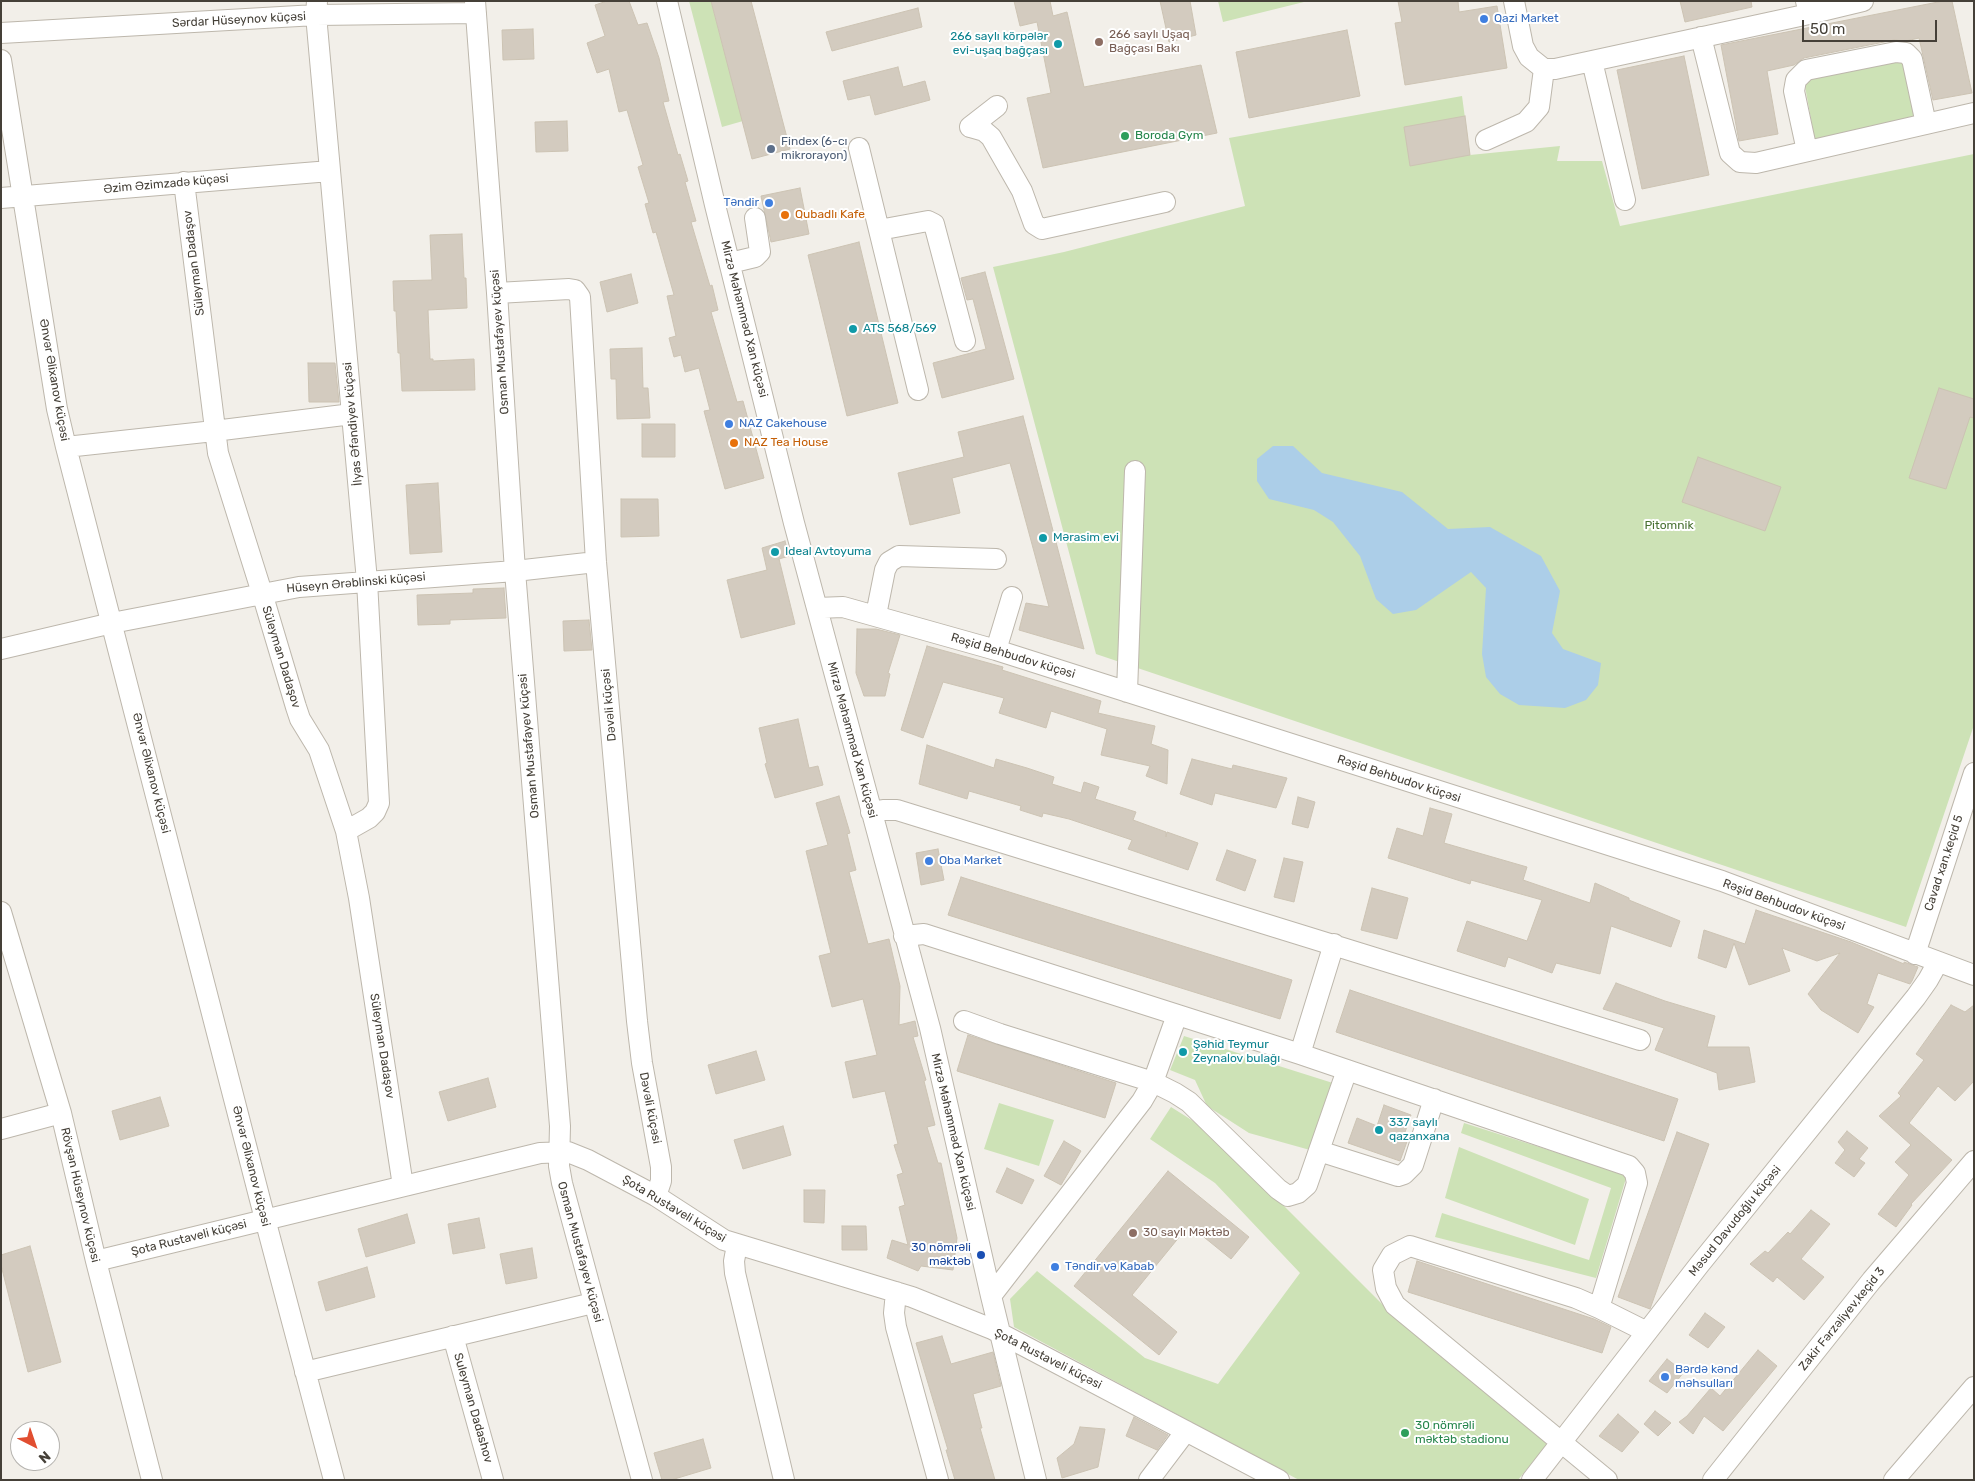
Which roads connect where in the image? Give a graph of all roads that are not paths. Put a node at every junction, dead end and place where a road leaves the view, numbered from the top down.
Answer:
1 (667, 1) edge
2 (1514, 1) edge
3 (1863, 1) edge
4 (476, 7) edge
5 (1807, 7) edge
6 (316, 8) edge
7 (1, 33) edge
8 (1701, 37) junction
9 (1, 60) edge
10 (1592, 61) junction
11 (1544, 69) junction
12 (997, 106) dead end
13 (1974, 113) edge
14 (1926, 124) junction
15 (1486, 140) dead end
16 (859, 148) dead end
17 (1807, 151) junction
18 (330, 171) junction
19 (184, 182) junction
20 (22, 197) junction
21 (1, 198) edge
22 (1625, 200) dead end
23 (1165, 202) dead end
24 (755, 218) dead end
25 (879, 230) junction
26 (730, 263) junction
27 (498, 293) junction
28 (964, 341) dead end
29 (918, 390) dead end
30 (352, 414) junction
31 (214, 431) junction
32 (66, 446) junction
33 (1135, 471) dead end
34 (996, 559) dead end
35 (596, 562) junction
36 (515, 571) junction
37 (367, 581) junction
38 (262, 593) junction
39 (1012, 597) dead end
40 (817, 608) junction
41 (876, 615) junction
42 (112, 623) junction
43 (1, 649) edge
44 (996, 650) junction
45 (1127, 692) junction
46 (1974, 773) edge
47 (871, 812) junction
48 (346, 831) junction
49 (1, 912) edge
50 (904, 936) junction
51 (1334, 944) junction
52 (1915, 954) junction
53 (1938, 962) junction
54 (1974, 975) edge
55 (1177, 1016) junction
56 (964, 1021) dead end
57 (1640, 1040) dead end
58 (1300, 1054) junction
59 (1347, 1070) junction
60 (1153, 1082) junction
61 (1434, 1099) junction
62 (61, 1113) junction
63 (1, 1129) edge
64 (1319, 1151) junction
65 (559, 1152) junction
66 (1974, 1160) edge
67 (403, 1186) junction
68 (656, 1196) junction
69 (265, 1219) junction
70 (737, 1245) junction
71 (96, 1261) junction
72 (896, 1292) junction
73 (990, 1296) junction
74 (593, 1303) junction
75 (1599, 1308) junction
76 (1647, 1332) junction
77 (1000, 1333) junction
78 (452, 1336) junction
79 (305, 1372) junction
80 (1974, 1387) edge
81 (1186, 1431) junction
82 (1560, 1442) junction
83 (152, 1480) edge
84 (334, 1480) edge
85 (493, 1480) edge
86 (642, 1480) edge
87 (784, 1480) edge
88 (938, 1480) edge
89 (1036, 1480) edge
90 (1150, 1480) edge
91 (1279, 1480) edge
92 (1532, 1480) edge
93 (1607, 1480) edge
94 (1714, 1480) edge
95 (1894, 1480) edge

1 - 26 street, Mirzə Məhəmməd Xan küçəsi
2 - 11 street
3 - 5 street
4 - 6 street, Sərdar Hüseynov küçəsi
4 - 27 street, Osman Mustafayev küçəsi
5 - 8 street
6 - 7 street, Sərdar Hüseynov küçəsi
6 - 18 street, İlyas Əfəndiyev küçəsi
8 - 10 street
8 - 17 street
9 - 20 street, Ənvər Əlixanov küçəsi
10 - 11 street
10 - 22 street
11 - 15 street
12 - 23 street
13 - 14 street
14 - 17 street
14 - 17 street
16 - 25 street
18 - 19 street, Əzim Əzimzadə küçəsi
18 - 30 street, İlyas Əfəndiyev küçəsi
19 - 20 street, Əzim Əzimzadə küçəsi
19 - 31 street, Süleyman Dadaşov
20 - 21 street, Əzim Əzimzadə küçəsi
20 - 32 street, Ənvər Əlixanov küçəsi
24 - 26 street
25 - 28 street
25 - 29 street
26 - 40 street, Mirzə Məhəmməd Xan küçəsi
27 - 35 street, Dəvəli küçəsi
27 - 36 street, Osman Mustafayev küçəsi
30 - 31 street
30 - 37 street, İlyas Əfəndiyev küçəsi
31 - 32 street
31 - 38 street, Süleyman Dadaşov
32 - 42 street, Ənvər Əlixanov küçəsi
33 - 45 street
34 - 41 street
35 - 36 street, Hüseyn Ərəblinski küçəsi
35 - 68 street, Dəvəli küçəsi
36 - 37 street, Hüseyn Ərəblinski küçəsi
36 - 65 street, Osman Mustafayev küçəsi
37 - 38 street, Hüseyn Ərəblinski küçəsi
37 - 48 street, İlyas Əfəndiyev küçəsi
38 - 42 street, Hüseyn Ərəblinski küçəsi
38 - 48 street, Süleyman Dadaşov
39 - 44 street
40 - 41 street, Rəşid Behbudov küçəsi
40 - 47 street, Mirzə Məhəmməd Xan küçəsi
41 - 44 street, Rəşid Behbudov küçəsi
42 - 43 street, Hüseyn Ərəblinski küçəsi
42 - 69 street, Ənvər Əlixanov küçəsi
44 - 45 street, Rəşid Behbudov küçəsi
45 - 52 street, Rəşid Behbudov küçəsi
46 - 52 street, Cavad xan,keçid 5
47 - 50 street, Mirzə Məhəmməd Xan küçəsi
47 - 51 street
48 - 67 street, Süleyman Dadaşov
49 - 62 street, Rövşən Hüseynov küçəsi
50 - 55 street
50 - 73 street, Mirzə Məhəmməd Xan küçəsi
51 - 57 street
51 - 58 street
52 - 53 street, Rəşid Behbudov küçəsi
53 - 54 street, Rəşid Behbudov küçəsi
53 - 76 street, Məsud Davudoğlu küçəsi
55 - 58 street
55 - 60 street
56 - 60 street
58 - 59 street
59 - 61 street
59 - 64 street
60 - 64 street
60 - 73 street
61 - 64 street
61 - 75 street
62 - 63 street
62 - 71 street, Rövşən Hüseynov küçəsi
65 - 67 street, Şota Rustaveli küçəsi
65 - 68 street, Şota Rustaveli küçəsi
65 - 74 street, Osman Mustafayev küçəsi
66 - 94 street, Zakir Fərzəliyev,keçid 3
67 - 69 street, Şota Rustaveli küçəsi
68 - 70 street, Şota Rustaveli küçəsi
69 - 71 street, Şota Rustaveli küçəsi
69 - 79 street, Ənvər Əlixanov küçəsi
70 - 72 street, Şota Rustaveli küçəsi
70 - 87 street
71 - 83 street, Rövşən Hüseynov küçəsi
72 - 77 street, Şota Rustaveli küçəsi
72 - 88 street
73 - 77 street, Mirzə Məhəmməd Xan küçəsi
74 - 78 street
74 - 86 street, Osman Mustafayev küçəsi
75 - 76 street
75 - 82 street
76 - 82 street, Məsud Davudoğlu küçəsi
77 - 81 street, Şota Rustaveli küçəsi
77 - 89 street, Mirzə Məhəmməd Xan küçəsi
78 - 79 street
78 - 85 street, Suleyman Dadashov
79 - 84 street, Ənvər Əlixanov küçəsi
80 - 95 street
81 - 90 street
81 - 91 street, Şota Rustaveli küçəsi
82 - 92 street, Məsud Davudoğlu küçəsi
82 - 93 street

